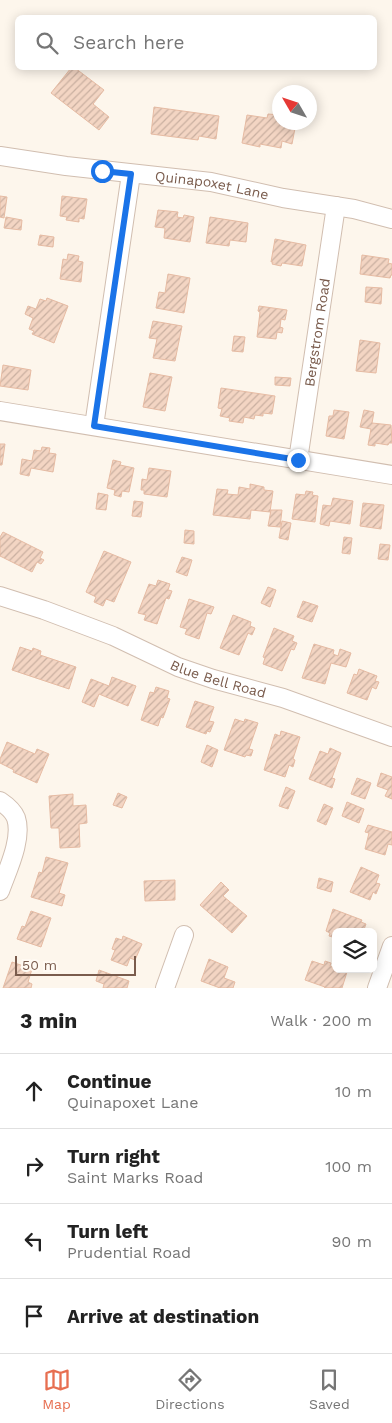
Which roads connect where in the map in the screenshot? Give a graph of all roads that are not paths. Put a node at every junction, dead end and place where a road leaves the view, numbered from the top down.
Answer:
1 (0, 156) edge
2 (131, 174) junction
3 (336, 206) junction
4 (392, 219) edge
5 (0, 411) edge
6 (94, 426) junction
7 (298, 460) junction
8 (392, 475) edge
9 (0, 596) edge
10 (392, 738) edge
11 (0, 800) edge
12 (0, 891) edge
13 (184, 935) dead end
14 (392, 946) edge
15 (165, 988) edge
16 (377, 988) edge

1 - 2 street, Quinapoxet Lane
2 - 3 street, Quinapoxet Lane
2 - 6 street
3 - 4 street, Quinapoxet Lane
3 - 7 street, Bergstrom Road
5 - 6 street
6 - 7 street
7 - 8 street
9 - 10 street, Blue Bell Road
11 - 12 street
13 - 15 street
14 - 16 street

